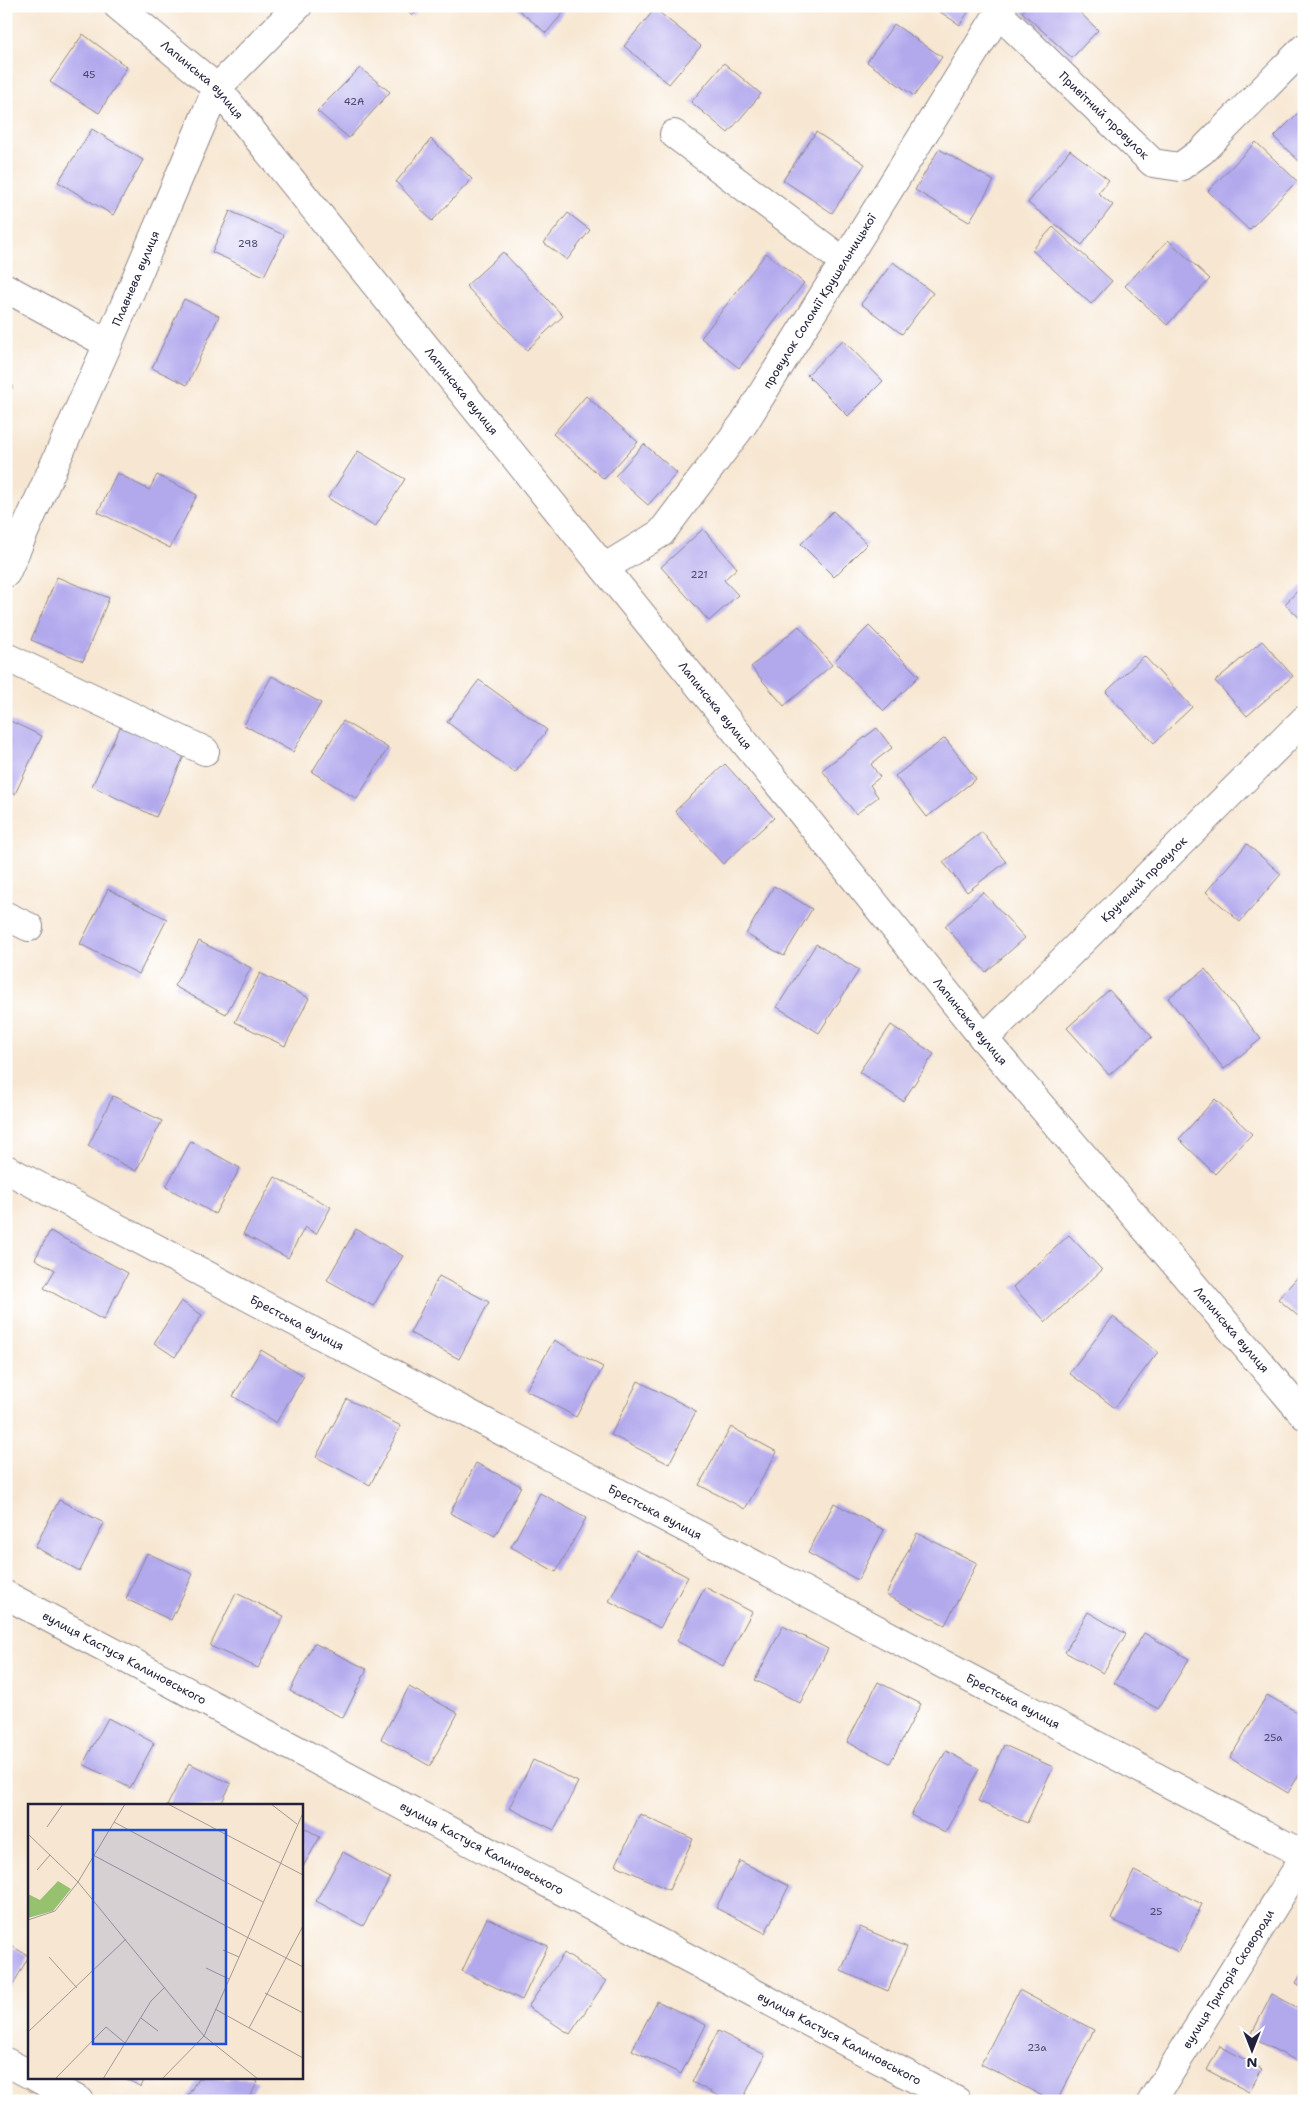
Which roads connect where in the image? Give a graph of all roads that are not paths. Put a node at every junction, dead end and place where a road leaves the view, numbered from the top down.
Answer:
1 (118, 6) edge
2 (298, 6) edge
3 (1001, 10) edge
4 (1304, 48) edge
5 (217, 88) junction
6 (674, 134) dead end
7 (843, 261) junction
8 (6, 288) edge
9 (108, 344) junction
10 (604, 568) junction
11 (6, 573) edge
12 (6, 657) edge
13 (1304, 720) edge
14 (205, 751) dead end
15 (984, 1039) junction
16 (6, 1169) edge
17 (1304, 1416) edge
18 (6, 1595) edge
19 (1304, 1856) edge
20 (6, 2062) edge
21 (28, 2073) edge
22 (41, 2080) edge
23 (80, 2101) edge
24 (957, 2101) edge
25 (1152, 2101) edge

1 - 5 street, Лапинська вулиця
2 - 5 street, Плавнева вулиця
3 - 4 street, Привітний провулок
3 - 7 street, провулок Соломії Крушельницької
5 - 9 street, Плавнева вулиця
5 - 10 street, Лапинська вулиця
6 - 7 street
7 - 10 street, провулок Соломії Крушельницької
8 - 9 street
9 - 11 street, Плавнева вулиця
10 - 15 street, Лапинська вулиця
12 - 14 street
13 - 15 street, Кручений провулок
15 - 17 street, Лапинська вулиця
16 - 19 street, Брестська вулиця
18 - 24 street, вулиця Кастуся Калиновського
19 - 25 street, вулиця Григорія Сковороди
20 - 21 street
22 - 23 street

